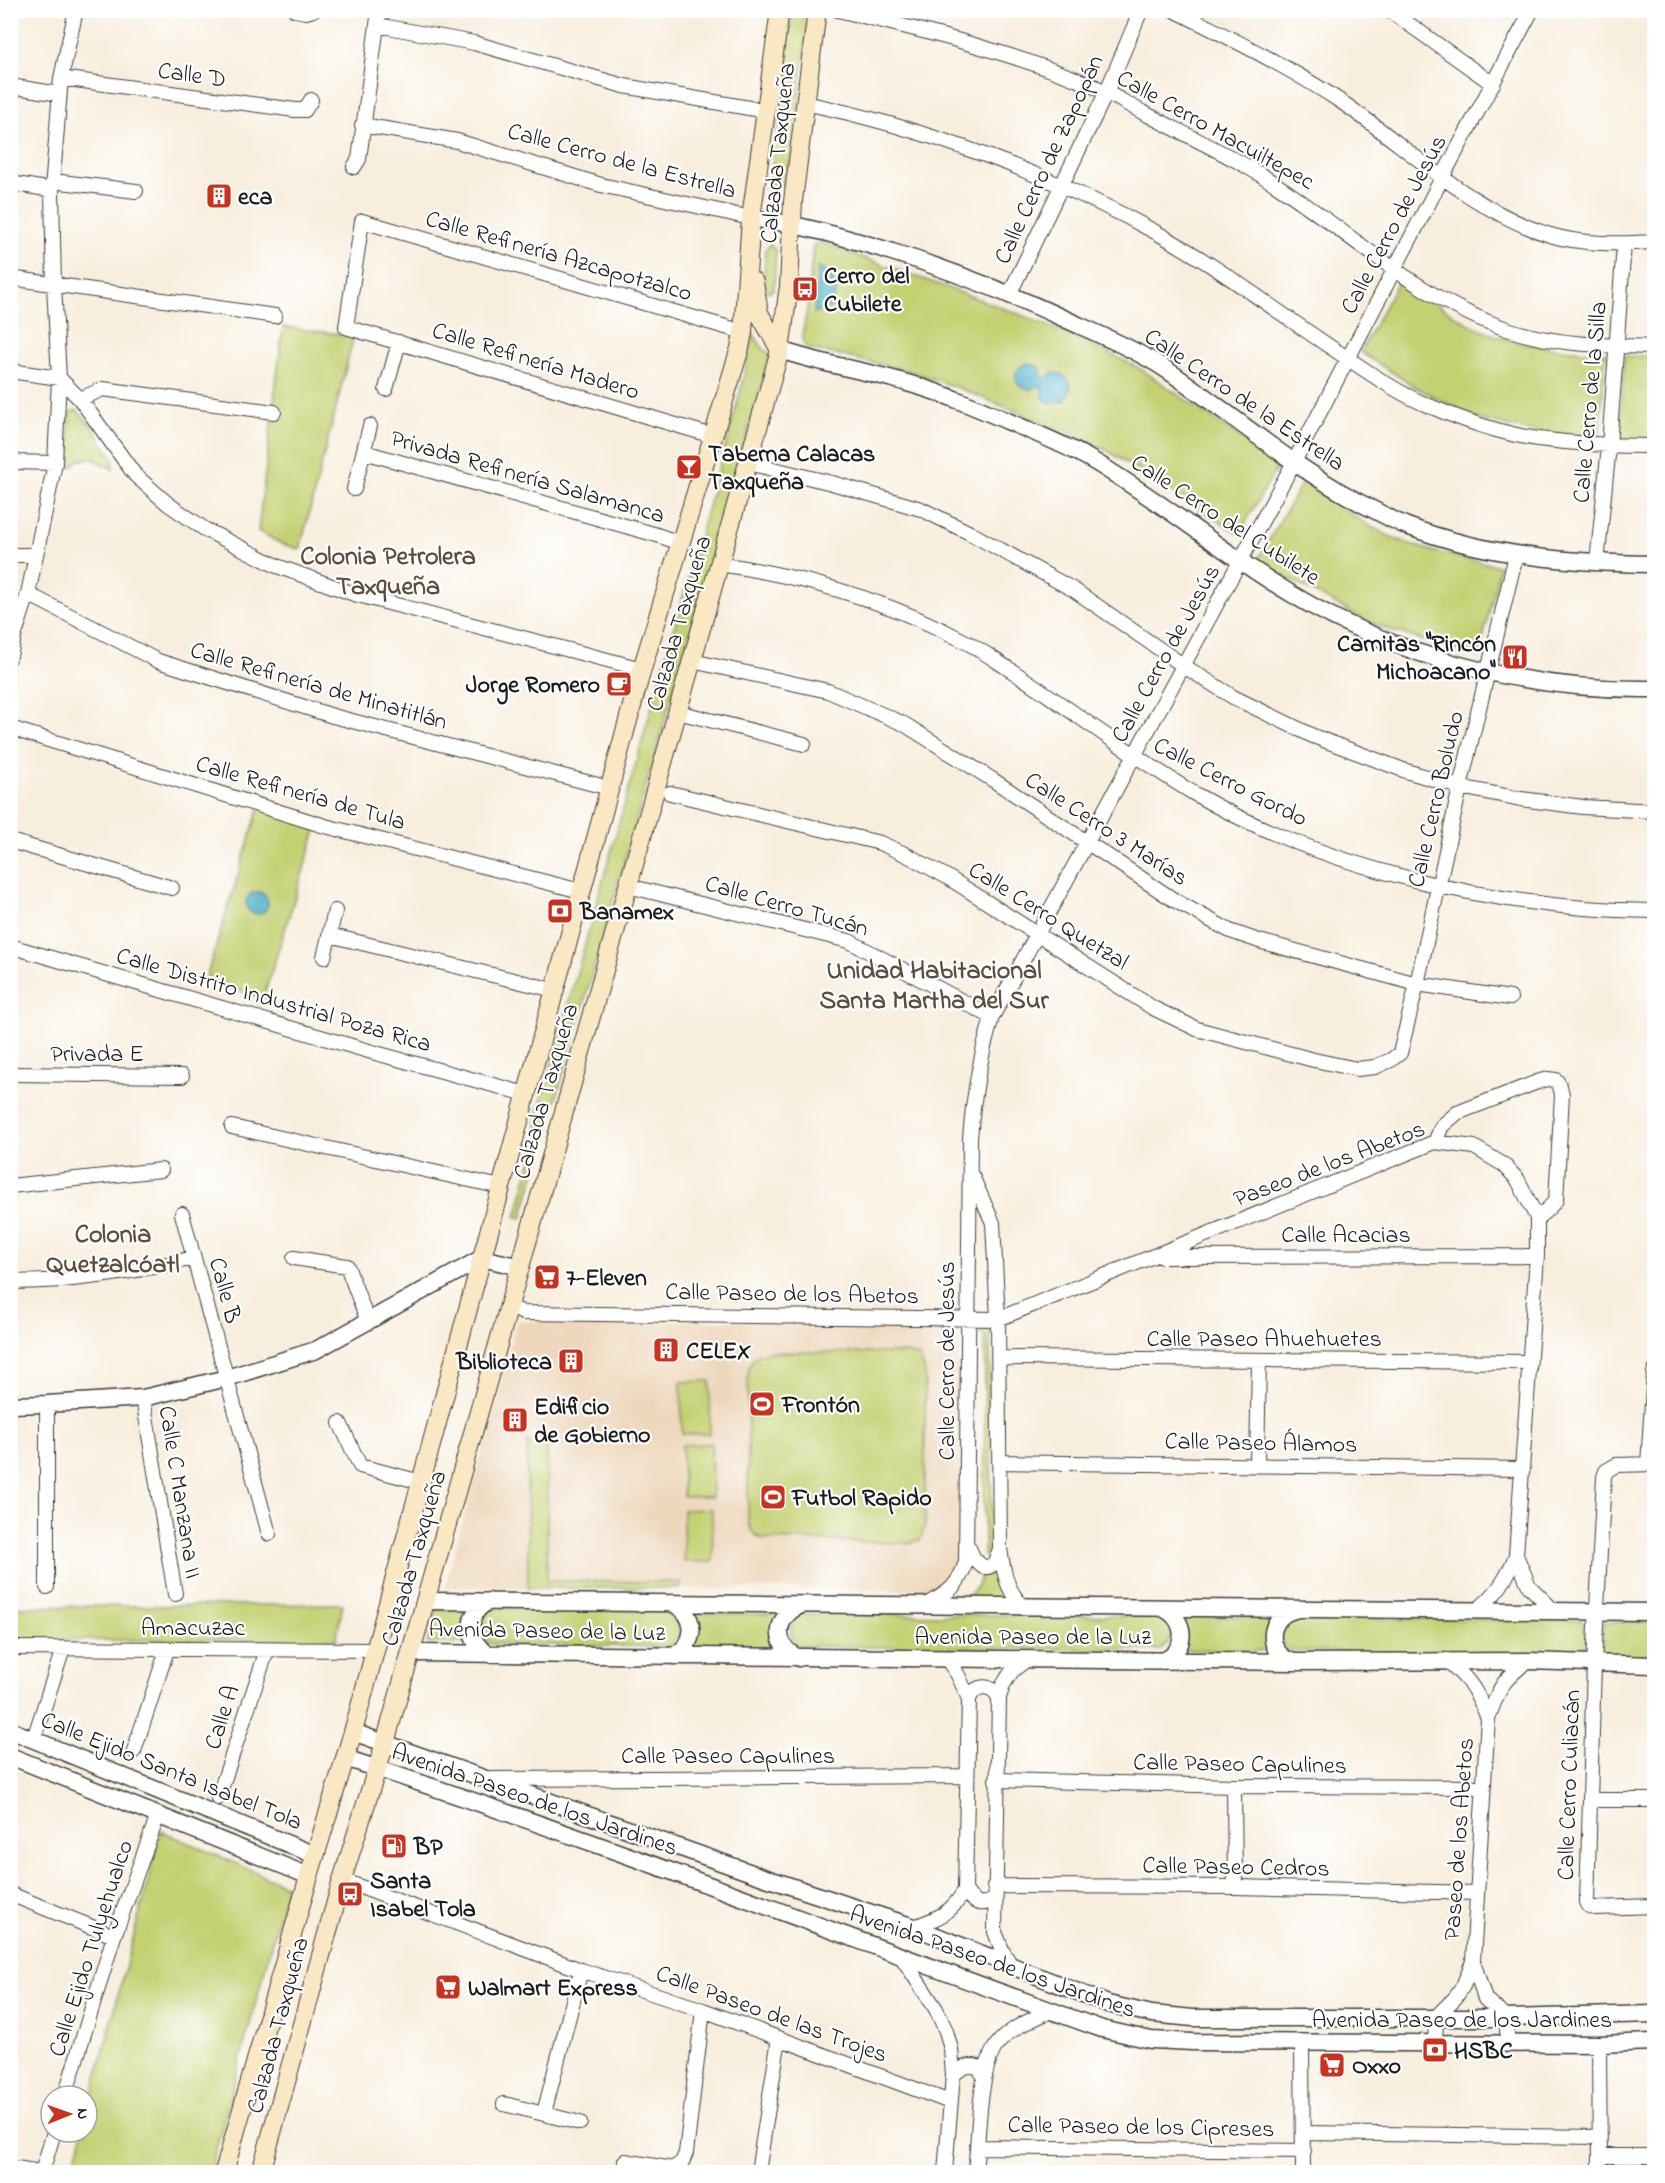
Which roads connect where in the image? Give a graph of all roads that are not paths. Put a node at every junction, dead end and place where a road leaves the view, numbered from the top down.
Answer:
1 (76, 10) edge
2 (295, 10) edge
3 (313, 10) edge
4 (817, 10) edge
5 (838, 10) edge
6 (1141, 10) edge
7 (1174, 10) edge
8 (1389, 10) edge
9 (1532, 10) edge
10 (776, 12) edge
11 (378, 18) edge
12 (61, 78) junction
13 (1493, 84) junction
14 (10, 86) edge
15 (1106, 93) junction
16 (59, 94) junction
17 (311, 100) dead end
18 (805, 103) junction
19 (766, 111) junction
20 (363, 126) junction
21 (354, 167) dead end
22 (1443, 176) junction
23 (10, 183) edge
24 (53, 186) junction
25 (1061, 186) junction
26 (136, 191) dead end
27 (751, 218) junction
28 (792, 223) junction
29 (749, 241) junction
30 (1654, 242) edge
31 (1624, 244) junction
32 (1394, 270) junction
33 (10, 278) edge
34 (54, 285) junction
35 (1010, 293) junction
36 (275, 316) dead end
37 (346, 327) joint
38 (743, 332) junction
39 (399, 342) junction
40 (1616, 346) junction
41 (1654, 347) edge
42 (780, 350) junction
43 (1347, 358) junction
44 (10, 371) edge
45 (59, 378) junction
46 (386, 389) dead end
47 (80, 399) junction
48 (274, 412) dead end
49 (370, 426) dead end
50 (713, 436) junction
51 (1609, 446) junction
52 (1654, 447) edge
53 (364, 452) junction
54 (10, 462) edge
55 (1294, 462) junction
56 (55, 463) junction
57 (748, 463) junction
58 (354, 489) dead end
59 (680, 543) junction
60 (10, 555) edge
61 (36, 555) junction
62 (1516, 555) junction
63 (1241, 560) junction
64 (1597, 563) junction
65 (720, 564) junction
66 (1654, 564) edge
67 (28, 594) junction
68 (11, 651) edge
69 (10, 656) edge
70 (692, 661) junction
71 (1184, 666) junction
72 (642, 669) junction
73 (1487, 672) junction
74 (1654, 689) edge
75 (678, 712) junction
76 (10, 729) edge
77 (804, 744) dead end
78 (1134, 756) junction
79 (1460, 787) junction
80 (609, 788) junction
81 (670, 793) dead end
82 (1654, 811) edge
83 (10, 841) edge
84 (1086, 843) junction
85 (628, 886) junction
86 (1438, 886) junction
87 (172, 888) dead end
88 (581, 891) junction
89 (335, 911) dead end
90 (1654, 911) edge
91 (1037, 934) junction
92 (329, 935) junction
93 (10, 946) edge
94 (324, 957) dead end
95 (1417, 984) junction
96 (554, 990) junction
97 (1510, 998) dead end
98 (992, 1017) junction
99 (1400, 1053) joint
100 (10, 1074) edge
101 (182, 1076) dead end
102 (526, 1094) junction
103 (232, 1127) dead end
104 (1435, 1142) junction
105 (161, 1170) dead end
106 (970, 1171) junction
107 (10, 1186) edge
108 (501, 1187) junction
109 (182, 1214) dead end
110 (1537, 1218) junction
111 (1538, 1256) junction
112 (1154, 1257) junction
113 (193, 1258) junction
114 (294, 1258) dead end
115 (482, 1258) junction
116 (520, 1267) junction
117 (10, 1282) edge
118 (509, 1306) junction
119 (968, 1317) junction
120 (367, 1319) junction
121 (998, 1319) junction
122 (998, 1358) junction
123 (1258, 1360) junction
124 (1530, 1362) junction
125 (1654, 1372) edge
126 (226, 1378) junction
127 (143, 1398) junction
128 (46, 1404) junction
129 (10, 1405) edge
130 (1653, 1411) edge
131 (340, 1423) dead end
132 (999, 1462) junction
133 (1257, 1464) junction
134 (1651, 1464) edge
135 (1523, 1468) junction
136 (421, 1482) junction
137 (269, 1534) dead end
138 (967, 1544) junction
139 (1000, 1549) junction
140 (1516, 1555) junction
141 (47, 1587) dead end
142 (176, 1594) dead end
143 (425, 1601) junction
144 (489, 1601) junction
145 (676, 1605) junction
146 (802, 1605) junction
147 (927, 1605) junction
148 (1024, 1607) junction
149 (1162, 1608) junction
150 (1296, 1609) junction
151 (1477, 1610) junction
152 (1554, 1611) junction
153 (1596, 1611) junction
154 (1654, 1612) edge
155 (10, 1648) edge
156 (63, 1649) junction
157 (167, 1650) junction
158 (267, 1650) junction
159 (375, 1650) junction
160 (411, 1653) junction
161 (489, 1654) junction
162 (673, 1656) junction
163 (799, 1658) junction
164 (947, 1659) junction
165 (1026, 1660) junction
166 (1163, 1660) junction
167 (1447, 1660) junction
168 (1528, 1660) junction
169 (1296, 1662) junction
170 (1594, 1665) junction
171 (1654, 1665) edge
172 (999, 1698) junction
173 (969, 1699) junction
174 (1488, 1718) junction
175 (37, 1729) dead end
176 (10, 1730) edge
177 (353, 1732) junction
178 (385, 1743) junction
179 (134, 1750) dead end
180 (10, 1756) edge
181 (345, 1758) junction
182 (378, 1769) junction
183 (467, 1771) junction
184 (968, 1776) junction
185 (490, 1779) junction
186 (996, 1780) junction
187 (1234, 1786) junction
188 (1484, 1787) junction
189 (458, 1796) junction
190 (218, 1798) dead end
191 (1590, 1800) junction
192 (1654, 1800) edge
193 (158, 1815) junction
194 (315, 1855) junction
195 (712, 1858) junction
196 (309, 1876) junction
197 (763, 1877) junction
198 (342, 1880) junction
199 (704, 1883) junction
200 (1235, 1887) junction
201 (965, 1890) junction
202 (994, 1893) junction
203 (1477, 1893) junction
204 (10, 1894) edge
205 (753, 1902) junction
206 (1654, 1906) edge
207 (914, 1927) junction
208 (114, 1936) junction
209 (901, 1956) junction
210 (1473, 1961) junction
211 (1012, 1967) junction
212 (581, 1970) junction
213 (703, 2010) junction
214 (1051, 2011) junction
215 (1654, 2014) edge
216 (1436, 2017) junction
217 (1507, 2018) junction
218 (778, 2038) junction
219 (1654, 2042) edge
220 (1302, 2043) junction
221 (1435, 2044) junction
222 (1507, 2044) junction
223 (1599, 2044) junction
224 (954, 2075) junction
225 (984, 2076) junction
226 (69, 2084) edge
227 (950, 2102) junction
228 (504, 2104) dead end
229 (544, 2113) junction
230 (580, 2122) dead end
231 (1304, 2133) junction
232 (1600, 2137) junction
233 (50, 2144) edge
234 (978, 2146) junction
235 (1304, 2151) junction
236 (1600, 2156) junction
237 (1654, 2156) edge
238 (625, 2161) dead end
239 (10, 2167) edge
240 (41, 2172) edge
241 (224, 2172) edge
242 (261, 2172) edge
243 (758, 2172) edge
244 (945, 2172) edge
245 (975, 2172) edge
246 (1304, 2172) edge
247 (1600, 2172) edge

1 - 12 street
2 - 3 street
4 - 18 main road, Calzada Taxqueña
5 - 15 street, Calle Cerro Macuiltepec
6 - 15 street, Calle Cerro de Zapopán
7 - 22 street
8 - 13 street
9 - 13 street, Calle Cerro de Jesús
10 - 19 main road, Calzada Taxqueña
11 - 19 street
11 - 20 street
12 - 16 street
12 - 17 street, Calle D
13 - 22 street, Calle Cerro de Jesús
14 - 16 street
15 - 25 street, Calle Cerro de Zapopán
15 - 32 street, Calle Cerro Macuiltepec
16 - 24 street
18 - 25 street
18 - 28 main road, Calzada Taxqueña
19 - 27 main road, Calzada Taxqueña
20 - 21 street
20 - 27 street, Calle Cerro de la Estrella
22 - 31 street
22 - 32 street, Calle Cerro de Jesús
23 - 24 street
24 - 26 street
24 - 34 street
25 - 35 street, Calle Cerro de Zapopán
25 - 43 street
27 - 28 street, Calle Cerro de la Estrella
27 - 29 main road, Calzada Taxqueña
28 - 35 street, Calle Cerro de la Estrella
28 - 42 main road, Calzada Taxqueña
29 - 38 main road, Calzada Taxqueña
29 - 42 main road
30 - 31 street
31 - 40 street, Calle Cerro de la Silla
32 - 40 street, Calle Cerro Macuiltepec
32 - 43 street, Calle Cerro de Jesús
33 - 34 street
34 - 36 street
34 - 45 street
35 - 55 street, Calle Cerro de la Estrella
37 - 38 street, Calle Refinería Azcapotzalco
37 - 39 street, Calle Refinería Madero
38 - 50 main road, Calzada Taxqueña
39 - 46 street
39 - 50 street, Calle Refinería Madero
40 - 41 street, Calle Cerro Macuiltepec
40 - 51 street, Calle Cerro de la Silla
42 - 57 main road, Calzada Taxqueña
42 - 63 street, Calle Cerro del Cubilete
43 - 51 street
43 - 55 street, Calle Cerro de Jesús
44 - 45 street
45 - 47 street
45 - 56 street
47 - 48 street
47 - 72 street
49 - 53 street, Privada Refinería Salamanca
50 - 59 main road, Calzada Taxqueña
51 - 52 street
51 - 64 street, Calle Cerro de la Silla
53 - 58 street, Privada Refinería Salamanca
53 - 59 street, Privada Refinería Salamanca
54 - 56 street
55 - 62 street, Calle Cerro de la Estrella
55 - 63 street, Calle Cerro de Jesús
56 - 61 street
57 - 65 main road, Calzada Taxqueña
57 - 71 street
59 - 72 main road, Calzada Taxqueña
60 - 61 street
61 - 67 street
62 - 64 street, Calle Cerro de la Estrella
62 - 73 street, Calle Cerro Boludo
63 - 71 street, Calle Cerro de Jesús
63 - 73 street, Calle Cerro del Cubilete
64 - 66 street, Calle Cerro de la Estrella
65 - 70 main road, Calzada Taxqueña
65 - 78 street, Calle Cerro Gordo
67 - 68 street
67 - 80 street, Calle Refinería de Minatitlán
68 - 69 street
70 - 75 main road, Calzada Taxqueña
70 - 84 street, Calle Cerro 3 Marías
71 - 78 street, Calle Cerro de Jesús
71 - 79 street
72 - 80 main road, Calzada Taxqueña
73 - 74 street, Calle Cerro del Cubilete
73 - 79 street, Calle Cerro Boludo
75 - 77 street
75 - 85 main road, Calzada Taxqueña
76 - 88 street, Calle Refinería de Tula
78 - 84 street, Calle Cerro de Jesús
78 - 86 street, Calle Cerro Gordo
79 - 82 street
79 - 86 street, Calle Cerro Boludo
80 - 88 main road, Calzada Taxqueña
81 - 91 street, Calle Cerro Quetzal
83 - 87 street
84 - 91 street, Calle Cerro de Jesús
84 - 95 street, Calle Cerro 3 Marías
85 - 98 street, Calle Cerro Tucán
85 - 116 main road, Calzada Taxqueña
86 - 90 street, Calle Cerro Gordo
86 - 95 street, Calle Cerro Boludo
88 - 96 main road, Calzada Taxqueña
89 - 92 street
91 - 98 street, Calle Cerro de Jesús
91 - 99 street, Calle Cerro Quetzal
92 - 94 street
92 - 96 street
93 - 102 street, Calle Distrito Industrial Poza Rica
95 - 97 street, Calle Cerro 3 Marías
95 - 99 street, Calle Cerro Boludo
96 - 102 main road, Calzada Taxqueña
98 - 106 street, Calle Cerro de Jesús
100 - 101 street, Privada E
102 - 108 main road, Calzada Taxqueña
103 - 108 street
104 - 110 street, Paseo de los Abetos
104 - 110 street
104 - 112 street, Paseo de los Abetos
105 - 107 street
106 - 119 street, Calle Cerro de Jesús
106 - 121 street, Calle Cerro de Jesús
108 - 115 main road, Calzada Taxqueña
109 - 113 street, Calle B
110 - 111 street, Paseo de los Abetos
111 - 112 street, Calle Acacias
111 - 124 street, Paseo de los Abetos
112 - 121 street, Paseo de los Abetos
113 - 117 street
113 - 126 street, Calle B
114 - 120 street
115 - 116 street
115 - 120 street
115 - 136 main road, Calzada Taxqueña
116 - 118 main road, Calzada Taxqueña
118 - 119 street, Calle Paseo de los Abetos
118 - 143 main road, Calzada Taxqueña
119 - 121 street, Calle Paseo de los Abetos
119 - 138 street, Calle Cerro de Jesús
120 - 126 street
121 - 122 street, Calle Cerro de Jesús
122 - 123 street, Calle Paseo Ahuehuetes
122 - 132 street, Calle Cerro de Jesús
123 - 124 street, Calle Paseo Ahuehuetes
123 - 133 street
124 - 135 street, Paseo de los Abetos
125 - 130 street
126 - 127 street
126 - 137 street, Calle B
127 - 128 street
127 - 142 street, Calle C Manzana II
128 - 129 street
128 - 141 street
130 - 134 street
131 - 136 street
132 - 133 street, Calle Paseo Álamos
132 - 139 street, Calle Cerro de Jesús
133 - 135 street, Calle Paseo Álamos
134 - 153 street
135 - 140 street, Paseo de los Abetos
136 - 159 main road, Calzada Taxqueña
138 - 139 street
138 - 147 street, Calle Cerro de Jesús
139 - 148 street, Calle Cerro de Jesús
140 - 151 street, Paseo de los Abetos
140 - 152 street, Paseo de los Abetos
143 - 144 street, Avenida Paseo de la Luz
143 - 160 main road, Calzada Taxqueña
144 - 145 street, Avenida Paseo de la Luz
144 - 161 street
145 - 146 street, Avenida Paseo de la Luz
145 - 162 street
146 - 147 street, Avenida Paseo de la Luz
146 - 163 street
147 - 148 street, Avenida Paseo de la Luz
148 - 149 street, Avenida Paseo de la Luz
149 - 150 street, Avenida Paseo de la Luz
149 - 166 street
150 - 151 street, Avenida Paseo de la Luz
150 - 169 street
151 - 152 street, Avenida Paseo de la Luz
152 - 153 street, Avenida Paseo de la Luz
153 - 154 street, Avenida Paseo de la Luz
153 - 170 street, Calle Cerro Culiacán
155 - 156 street, Amacuzac
156 - 157 street, Amacuzac
156 - 175 street
157 - 158 street, Amacuzac
157 - 179 street
158 - 159 street, Amacuzac
158 - 190 street, Calle A
159 - 177 main road, Calzada Taxqueña
160 - 161 street, Avenida Paseo de la Luz
160 - 178 main road, Calzada Taxqueña
161 - 162 street, Avenida Paseo de la Luz
162 - 163 street, Avenida Paseo de la Luz
163 - 164 street, Avenida Paseo de la Luz
164 - 165 street, Avenida Paseo de la Luz
164 - 173 street
165 - 166 street, Avenida Paseo de la Luz
165 - 172 street
166 - 169 street, Avenida Paseo de la Luz
167 - 168 street, Avenida Paseo de la Luz
167 - 169 street, Avenida Paseo de la Luz
167 - 174 street, Paseo de los Abetos
168 - 170 street, Avenida Paseo de la Luz
168 - 174 street, Paseo de los Abetos
170 - 171 street, Avenida Paseo de la Luz
170 - 191 street, Calle Cerro Culiacán
172 - 173 street
172 - 186 street
173 - 184 street
174 - 188 street, Paseo de los Abetos
176 - 194 street, Calle Ejido Santa Isabel Tola
177 - 178 street, Avenida Paseo de los Jardines
177 - 181 main road, Calzada Taxqueña
178 - 182 main road, Calzada Taxqueña
178 - 183 street, Avenida Paseo de los Jardines
180 - 193 street, Calle Ejido Santa Isabel Tola
181 - 182 street, Avenida Paseo de los Jardines
181 - 194 main road, Calzada Taxqueña
182 - 189 street, Avenida Paseo de los Jardines
182 - 198 main road, Calzada Taxqueña
183 - 185 street, Avenida Paseo de los Jardines
183 - 189 street
184 - 185 street, Calle Paseo Capulines
184 - 201 street
185 - 195 street, Avenida Paseo de los Jardines
186 - 187 street, Calle Paseo Capulines
186 - 202 street
187 - 188 street, Calle Paseo Capulines
187 - 200 street
188 - 203 street, Paseo de los Abetos
189 - 199 street, Avenida Paseo de los Jardines
191 - 192 street
191 - 206 street, Calle Cerro Culiacán
193 - 196 street, Calle Ejido Santa Isabel Tola
193 - 208 street, Calle Ejido Tulyehualco
194 - 196 main road, Calzada Taxqueña
195 - 197 street, Avenida Paseo de los Jardines
195 - 199 street
196 - 241 main road, Calzada Taxqueña
197 - 205 street
197 - 207 street, Avenida Paseo de los Jardines
198 - 212 street, Calle Paseo de las Trojes
198 - 242 main road, Calzada Taxqueña
199 - 205 street, Avenida Paseo de los Jardines
200 - 202 street, Calle Paseo Cedros
200 - 203 street, Calle Paseo Cedros
201 - 202 street, Calle Paseo Cedros
201 - 207 street
202 - 211 street
203 - 210 street, Paseo de los Abetos
204 - 208 street
205 - 209 street, Avenida Paseo de los Jardines
207 - 211 street, Avenida Paseo de los Jardines
208 - 226 street, Calle Ejido Tulyehualco
209 - 214 street, Avenida Paseo de los Jardines
209 - 224 street
210 - 216 street, Paseo de los Abetos
210 - 217 street, Paseo de los Abetos
211 - 216 street, Avenida Paseo de los Jardines
212 - 213 street, Calle Paseo de las Trojes
212 - 229 street
213 - 218 street, Calle Paseo de las Trojes
213 - 238 street
214 - 220 street, Avenida Paseo de los Jardines
214 - 225 street
215 - 217 street, Avenida Paseo de los Jardines
216 - 217 street, Avenida Paseo de los Jardines
216 - 221 street
217 - 222 street
218 - 227 street, Calle Paseo de las Trojes
218 - 243 street
219 - 223 street, Avenida Paseo de los Jardines
220 - 221 street, Avenida Paseo de los Jardines
220 - 231 street
221 - 222 street, Avenida Paseo de los Jardines
222 - 223 street, Avenida Paseo de los Jardines
223 - 232 street
224 - 225 street
224 - 227 street
225 - 234 street
227 - 244 street
228 - 229 street
229 - 230 street
231 - 232 street, Calle Paseo de los Cipreses
231 - 235 street
232 - 236 street
233 - 240 street
234 - 235 street, Calle Paseo de los Cipreses
234 - 245 street
235 - 246 street
236 - 237 street
236 - 247 street
239 - 240 street

